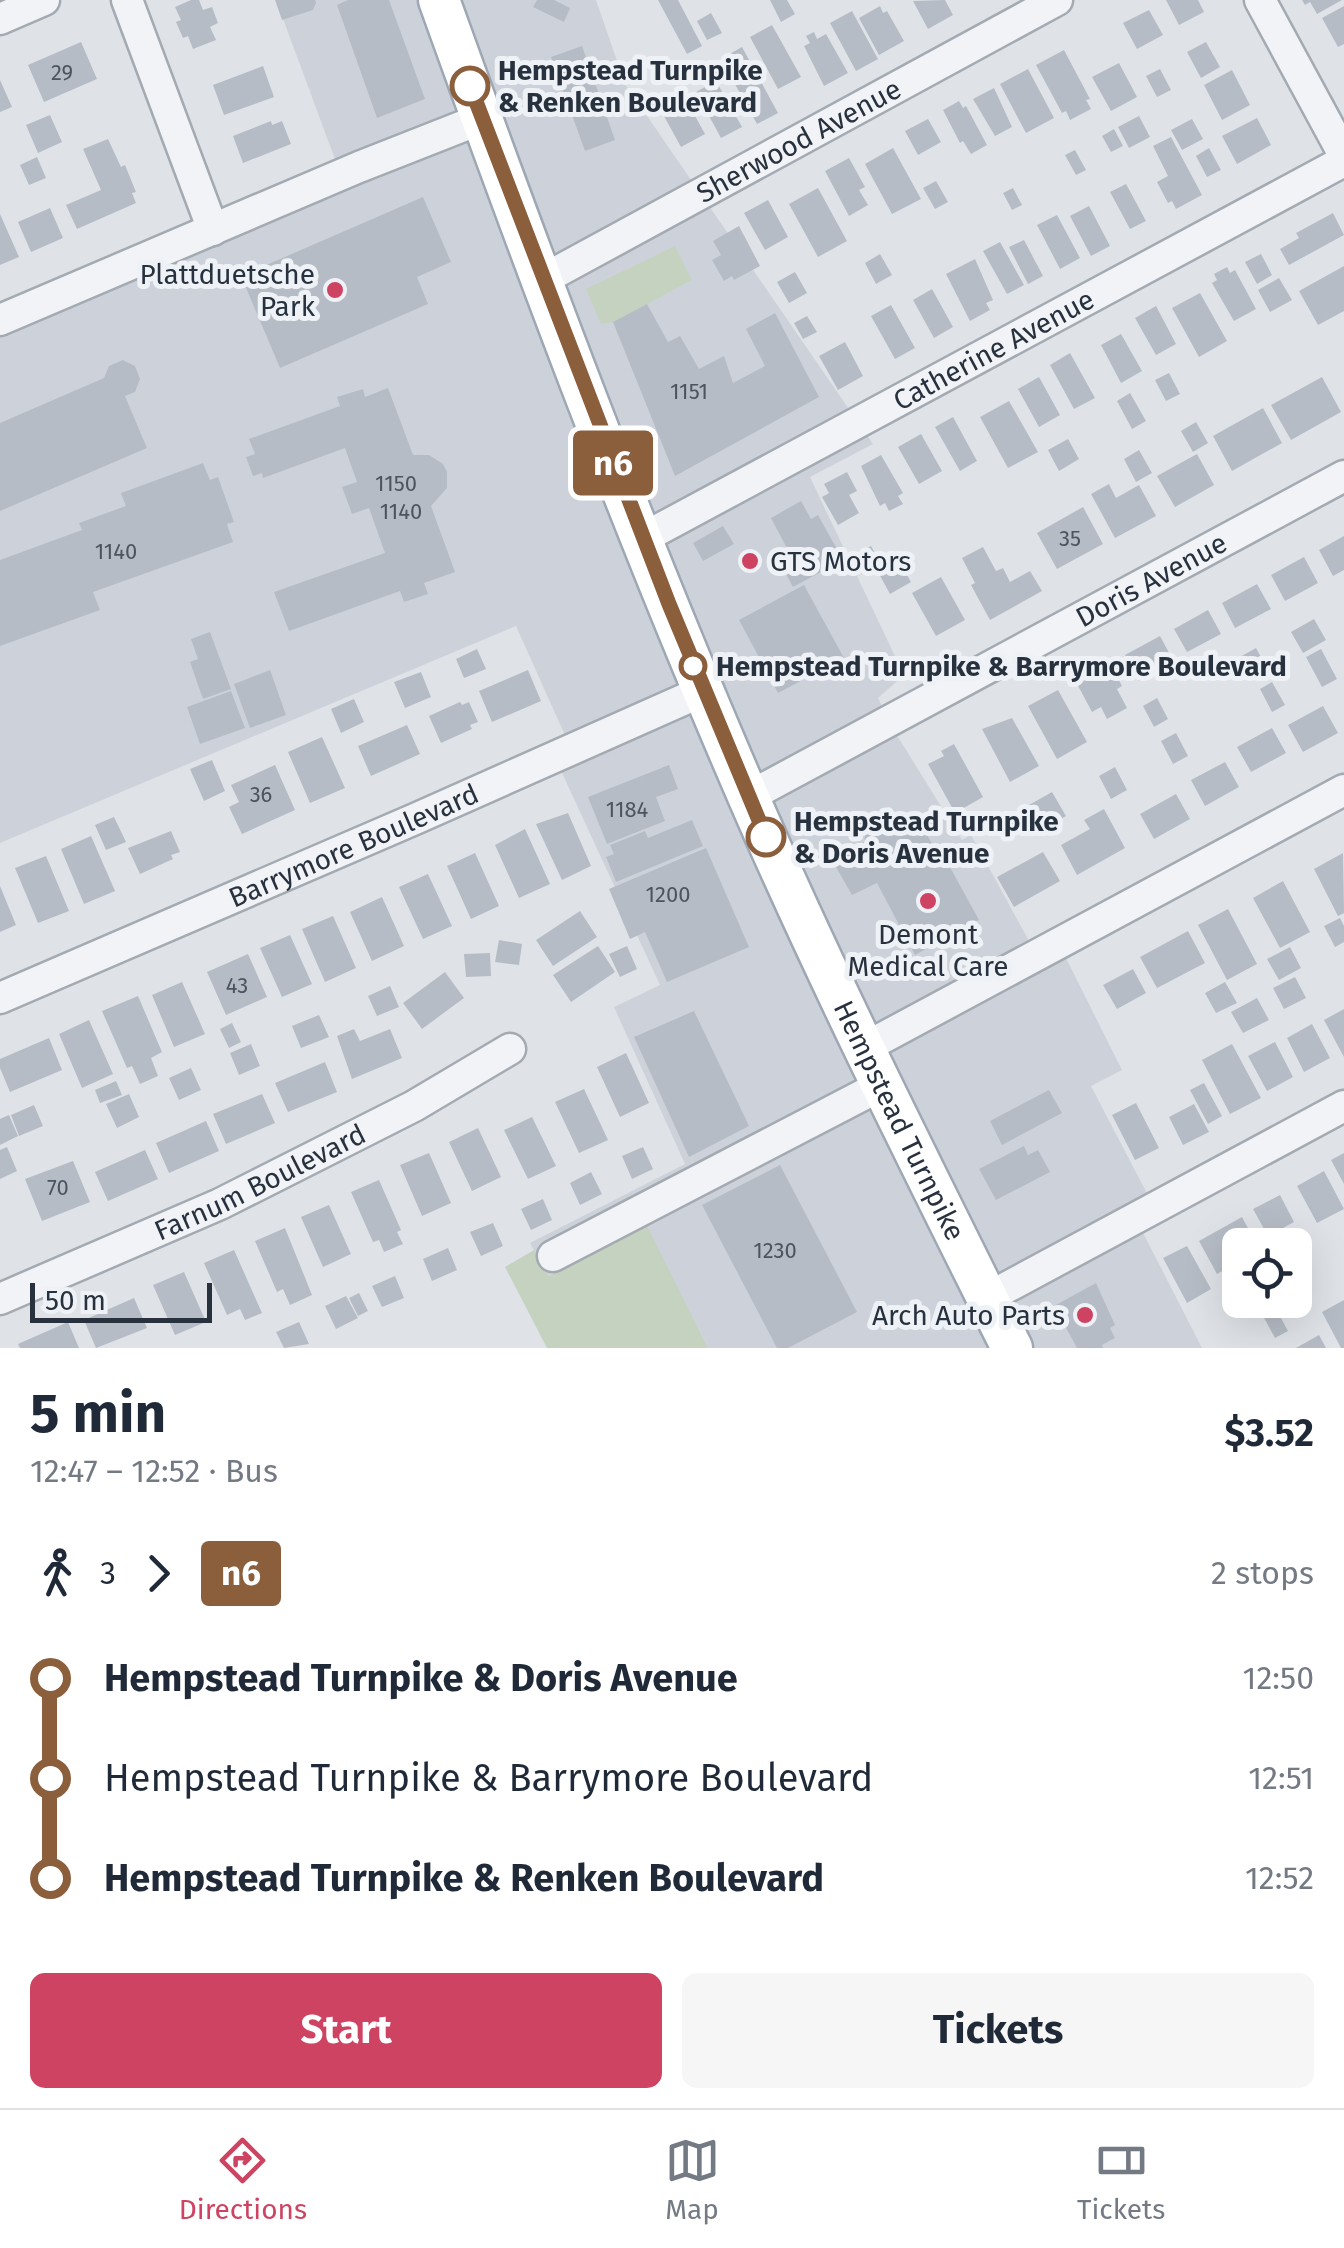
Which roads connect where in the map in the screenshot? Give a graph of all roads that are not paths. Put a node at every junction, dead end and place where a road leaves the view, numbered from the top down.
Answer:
1 (44, 0) edge
2 (127, 0) edge
3 (439, 0) edge
4 (1058, 0) edge
5 (1260, 0) edge
6 (0, 19) edge
7 (482, 119) junction
8 (1344, 158) edge
9 (212, 230) junction
10 (542, 280) junction
11 (0, 320) edge
12 (1344, 476) edge
13 (642, 538) junction
14 (703, 691) junction
15 (1344, 790) edge
16 (748, 797) junction
17 (0, 998) edge
18 (864, 1048) junction
19 (510, 1049) dead end
20 (882, 1086) junction
21 (1344, 1106) edge
22 (553, 1256) dead end
23 (987, 1298) junction
24 (0, 1299) edge
25 (1012, 1348) edge

1 - 6 street
2 - 9 street
3 - 7 main road, Hempstead Turnpike
4 - 10 street, Sherwood Avenue
5 - 8 street
7 - 9 street
7 - 10 main road, Hempstead Turnpike
8 - 13 street, Catherine Avenue
9 - 11 street
10 - 13 main road, Hempstead Turnpike
12 - 16 street, Doris Avenue
13 - 14 main road, Hempstead Turnpike
14 - 16 main road, Hempstead Turnpike
14 - 17 street, Barrymore Boulevard
15 - 18 street
16 - 18 main road, Hempstead Turnpike
18 - 20 main road, Hempstead Turnpike
19 - 24 street, Farnum Boulevard
20 - 22 street
20 - 23 main road, Hempstead Turnpike
21 - 23 street
23 - 25 main road, Hempstead Turnpike

